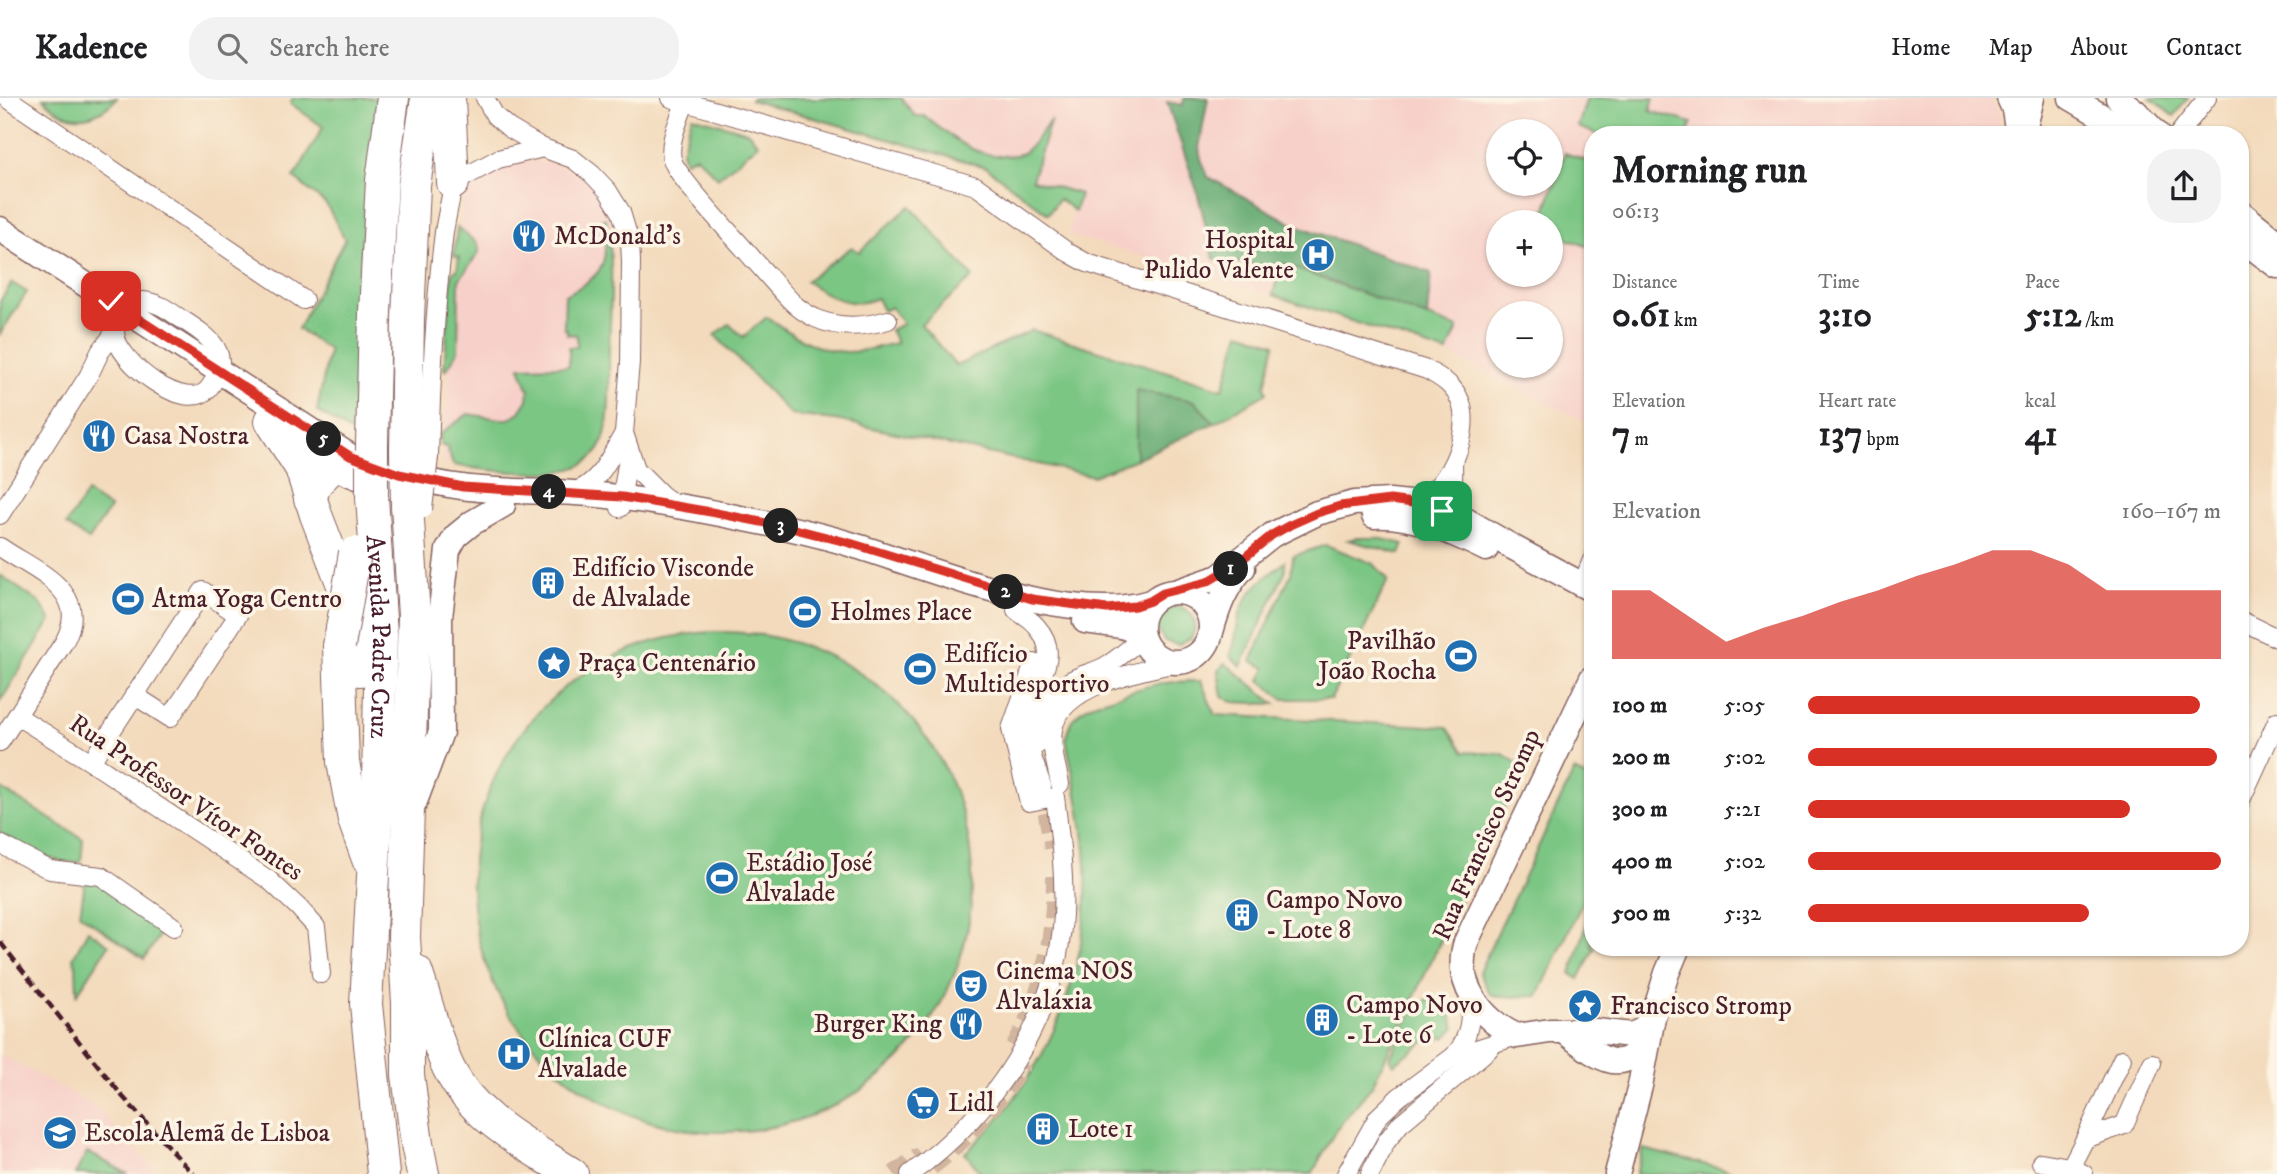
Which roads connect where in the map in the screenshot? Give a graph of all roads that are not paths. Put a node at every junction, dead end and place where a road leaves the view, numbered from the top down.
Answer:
1 (7, 98) edge
2 (393, 98) edge
3 (427, 98) edge
4 (449, 98) edge
5 (466, 98) edge
6 (485, 98) edge
7 (2009, 98) edge
8 (2032, 98) edge
9 (2071, 98) edge
10 (2118, 98) edge
11 (2207, 98) edge
12 (678, 100) edge
13 (2019, 126) edge
14 (2024, 126) edge
15 (2118, 126) edge
16 (2149, 126) edge
17 (2185, 126) edge
18 (543, 148) junction
19 (453, 183) junction
20 (2249, 219) edge
21 (0, 229) edge
22 (2277, 242) edge
23 (0, 244) edge
24 (2249, 245) edge
25 (2277, 266) edge
26 (304, 300) dead end
27 (888, 320) dead end
28 (121, 322) junction
29 (133, 366) junction
30 (89, 375) junction
31 (216, 377) junction
32 (271, 421) junction
33 (627, 441) junction
34 (418, 454) junction
35 (373, 455) junction
36 (1453, 464) junction
37 (333, 466) junction
38 (571, 493) junction
39 (372, 497) junction
40 (310, 499) junction
41 (621, 503) junction
42 (503, 505) junction
43 (677, 505) junction
44 (1453, 507) junction
45 (1404, 510) junction
46 (0, 515) edge
47 (0, 547) edge
48 (1584, 589) edge
49 (1584, 590) edge
50 (1178, 591) junction
51 (1150, 601) junction
52 (1016, 610) junction
53 (2249, 624) edge
54 (1211, 632) junction
55 (1141, 635) junction
56 (2277, 638) edge
57 (1182, 662) junction
58 (1034, 663) dead end
59 (134, 695) junction
60 (1584, 695) edge
61 (17, 716) junction
62 (2277, 721) edge
63 (0, 742) edge
64 (91, 762) junction
65 (2249, 782) edge
66 (1048, 784) junction
67 (354, 820) junction
68 (407, 825) junction
69 (0, 844) edge
70 (372, 870) junction
71 (174, 927) dead end
72 (404, 937) junction
73 (1674, 956) edge
74 (321, 974) dead end
75 (1470, 991) junction
76 (1653, 1017) junction
77 (1508, 1039) junction
78 (1454, 1056) junction
79 (2122, 1059) dead end
80 (2152, 1063) dead end
81 (2085, 1139) junction
82 (2041, 1162) dead end
83 (381, 1171) edge
84 (2074, 1172) edge
85 (423, 1174) edge
86 (572, 1174) edge
87 (910, 1174) tunnel mouth
88 (1346, 1174) edge
89 (1370, 1174) edge
90 (1617, 1174) edge

1 - 26 street
2 - 35 highway, Avenida Padre Cruz
3 - 34 highway, Avenida Padre Cruz
4 - 19 highway
5 - 19 street, Avenida Padre Cruz
6 - 18 street
7 - 13 street
8 - 14 street
9 - 15 street
10 - 16 street
11 - 17 street
12 - 27 street
12 - 36 street
18 - 19 street
18 - 33 street
19 - 34 street, Avenida Padre Cruz
20 - 22 street
21 - 28 street
23 - 28 street
24 - 25 street
28 - 29 street
28 - 30 street
28 - 31 street
28 - 31 street
29 - 30 street
29 - 31 street
30 - 46 street
31 - 32 street
31 - 35 street
32 - 37 street
32 - 40 highway
33 - 38 street
33 - 41 street
33 - 43 street
34 - 68 highway, Avenida Padre Cruz, bridge
35 - 37 street
35 - 38 street
35 - 39 highway, Avenida Padre Cruz, bridge
36 - 44 street
36 - 45 street
37 - 40 highway
37 - 42 street
38 - 41 street
39 - 67 highway, bridge
39 - 70 highway, Avenida Padre Cruz
40 - 67 highway
41 - 42 street
41 - 43 street
41 - 52 street
42 - 68 street
43 - 51 street
44 - 45 street
44 - 48 street
45 - 49 street
45 - 50 street
45 - 54 street
47 - 61 street
50 - 51 street
50 - 54 street
51 - 55 street
52 - 55 street
52 - 66 street
53 - 56 street
54 - 57 street
55 - 57 street
55 - 66 street
57 - 66 street
58 - 66 street
59 - 59 street
59 - 64 street
60 - 75 street, Rua Francisco Stromp
61 - 63 street
61 - 64 street, Rua Professor Vítor Fontes
62 - 65 street
64 - 74 street, Rua Professor Vítor Fontes
66 - 87 street
67 - 70 highway
68 - 72 highway, Avenida Padre Cruz
69 - 71 street
70 - 83 highway, Avenida Padre Cruz
72 - 85 highway, Avenida Padre Cruz
72 - 86 highway
73 - 76 street
75 - 77 street, Rua Francisco Stromp
75 - 78 street
76 - 77 street
76 - 90 street
77 - 78 street
77 - 89 street
78 - 88 street
79 - 81 street
80 - 81 street
81 - 84 street
82 - 84 street

